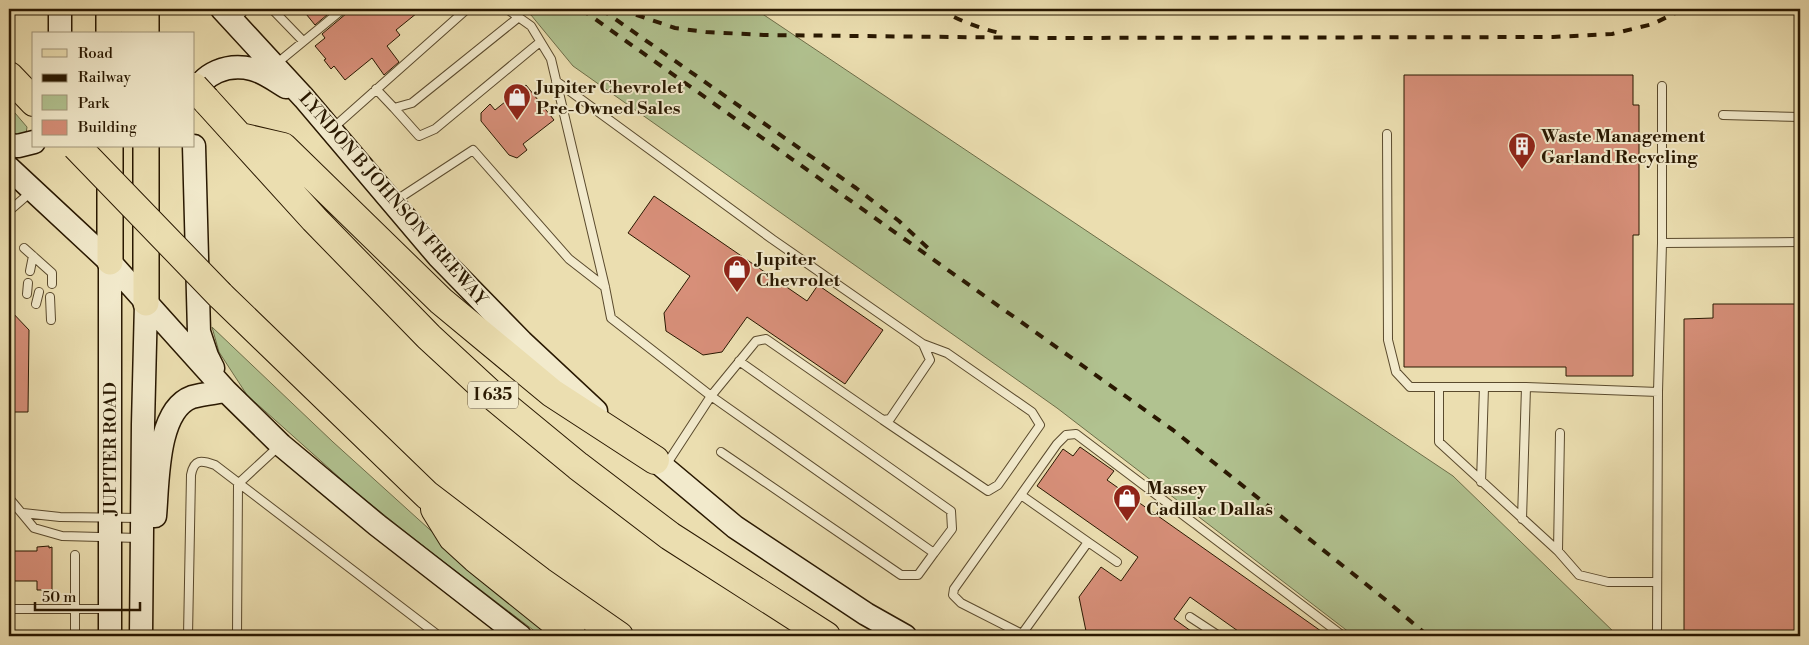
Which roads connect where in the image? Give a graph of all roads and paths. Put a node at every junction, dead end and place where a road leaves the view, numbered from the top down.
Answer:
1 (60, 9) edge
2 (109, 9) edge
3 (119, 9) edge
4 (146, 9) edge
5 (272, 9) edge
6 (343, 9) edge
7 (467, 9) edge
8 (507, 9) edge
9 (234, 13) edge
10 (519, 17) junction
11 (60, 32) edge
12 (109, 32) edge
13 (143, 32) edge
14 (145, 32) edge
15 (303, 41) junction
16 (540, 42) junction
17 (274, 65) junction
18 (9, 76) edge
19 (556, 81) junction
20 (1662, 86) dead end
21 (376, 89) junction
22 (198, 95) edge
23 (304, 98) junction
24 (32, 100) edge
25 (394, 108) junction
26 (1723, 115) dead end
27 (1800, 117) edge
28 (331, 130) junction
29 (1387, 134) dead end
30 (240, 137) junction
31 (32, 142) edge
32 (9, 145) edge
33 (78, 148) edge
34 (110, 148) edge
35 (146, 148) edge
36 (194, 148) edge
37 (9, 168) edge
38 (32, 190) junction
39 (393, 202) junction
40 (9, 211) edge
41 (1800, 242) edge
42 (1662, 244) junction
43 (24, 248) dead end
44 (33, 256) junction
45 (110, 262) junction
46 (43, 265) junction
47 (30, 271) dead end
48 (42, 274) dead end
49 (28, 283) dead end
50 (52, 284) dead end
51 (606, 287) junction
52 (38, 292) dead end
53 (26, 294) dead end
54 (50, 297) dead end
55 (146, 303) junction
56 (36, 304) dead end
57 (51, 320) dead end
58 (923, 344) junction
59 (739, 362) junction
60 (1439, 387) junction
61 (1484, 387) junction
62 (1526, 387) junction
63 (226, 391) junction
64 (1658, 392) junction
65 (711, 396) junction
66 (883, 420) junction
67 (1560, 433) dead end
68 (281, 445) junction
69 (721, 452) dead end
70 (660, 464) junction
71 (1481, 482) junction
72 (238, 484) junction
73 (426, 495) junction
74 (1021, 495) junction
75 (9, 498) edge
76 (23, 513) junction
77 (1522, 519) junction
78 (110, 528) junction
79 (142, 528) junction
80 (1088, 542) junction
81 (1558, 551) junction
82 (934, 553) junction
83 (75, 555) dead end
84 (1117, 562) dead end
85 (1656, 582) junction
86 (142, 583) junction
87 (75, 608) junction
88 (9, 609) edge
89 (110, 609) junction
90 (1190, 617) dead end
91 (1024, 635) edge
92 (75, 636) edge
93 (110, 636) edge
94 (141, 636) edge
95 (188, 636) edge
96 (237, 636) edge
97 (439, 636) edge
98 (518, 636) edge
99 (572, 636) edge
100 (619, 636) edge
101 (826, 636) edge
102 (905, 636) edge
103 (1219, 636) edge
104 (1343, 636) edge
105 (1657, 636) edge

1 - 11 main road
2 - 12 main road
3 - 13 highway
4 - 14 main road
5 - 15 lane
6 - 15 lane
7 - 21 lane
8 - 10 lane
9 - 17 main road, LYNDON B JOHNSON FREEWAY
10 - 16 lane
10 - 25 lane
15 - 17 lane
16 - 19 lane
16 - 25 lane
17 - 23 main road, LYNDON B JOHNSON FREEWAY
18 - 24 highway
19 - 51 lane
19 - 58 lane
20 - 42 lane
21 - 25 lane
21 - 28 lane
22 - 23 main road
22 - 30 highway, I 635
23 - 28 main road, LYNDON B JOHNSON FREEWAY
26 - 27 lane
28 - 39 main road, LYNDON B JOHNSON FREEWAY
29 - 60 lane
30 - 70 highway
30 - 101 highway, I 635
31 - 32 main road
33 - 73 highway, bridge
34 - 45 main road
35 - 55 main road
36 - 63 main road
37 - 38 main road
38 - 40 lane
38 - 45 main road
39 - 51 lane
39 - 70 main road, LYNDON B JOHNSON FREEWAY
41 - 42 lane
42 - 64 lane
43 - 44 lane
44 - 46 lane
44 - 47 lane
45 - 55 main road
45 - 78 main road, JUPITER ROAD
46 - 48 lane
46 - 50 lane
49 - 53 lane
51 - 65 lane
52 - 56 lane
54 - 57 lane
55 - 63 main road
55 - 79 main road, JUPITER ROAD
58 - 66 lane
58 - 66 lane
59 - 65 lane
59 - 66 lane
59 - 82 lane
60 - 61 lane
60 - 71 lane
61 - 62 lane
61 - 71 lane
62 - 64 lane
62 - 77 lane
63 - 68 main road
63 - 86 main road
64 - 85 lane
65 - 70 lane
65 - 82 lane
67 - 81 lane
68 - 72 lane
68 - 98 main road
69 - 82 lane
70 - 102 main road, LYNDON B JOHNSON FREEWAY
71 - 77 lane
72 - 95 lane
72 - 96 lane
72 - 97 lane
73 - 99 highway
73 - 100 highway
74 - 80 lane
74 - 91 lane
74 - 104 lane
75 - 76 lane
76 - 78 lane
76 - 78 lane
77 - 81 lane
78 - 79 lane
78 - 79 lane
78 - 89 main road, JUPITER ROAD
79 - 86 main road, JUPITER ROAD
80 - 84 lane
80 - 91 lane
81 - 85 lane
83 - 87 lane
85 - 105 lane
86 - 94 main road, JUPITER ROAD
87 - 88 lane
87 - 89 lane
87 - 92 lane
89 - 93 main road, JUPITER ROAD
90 - 103 lane

